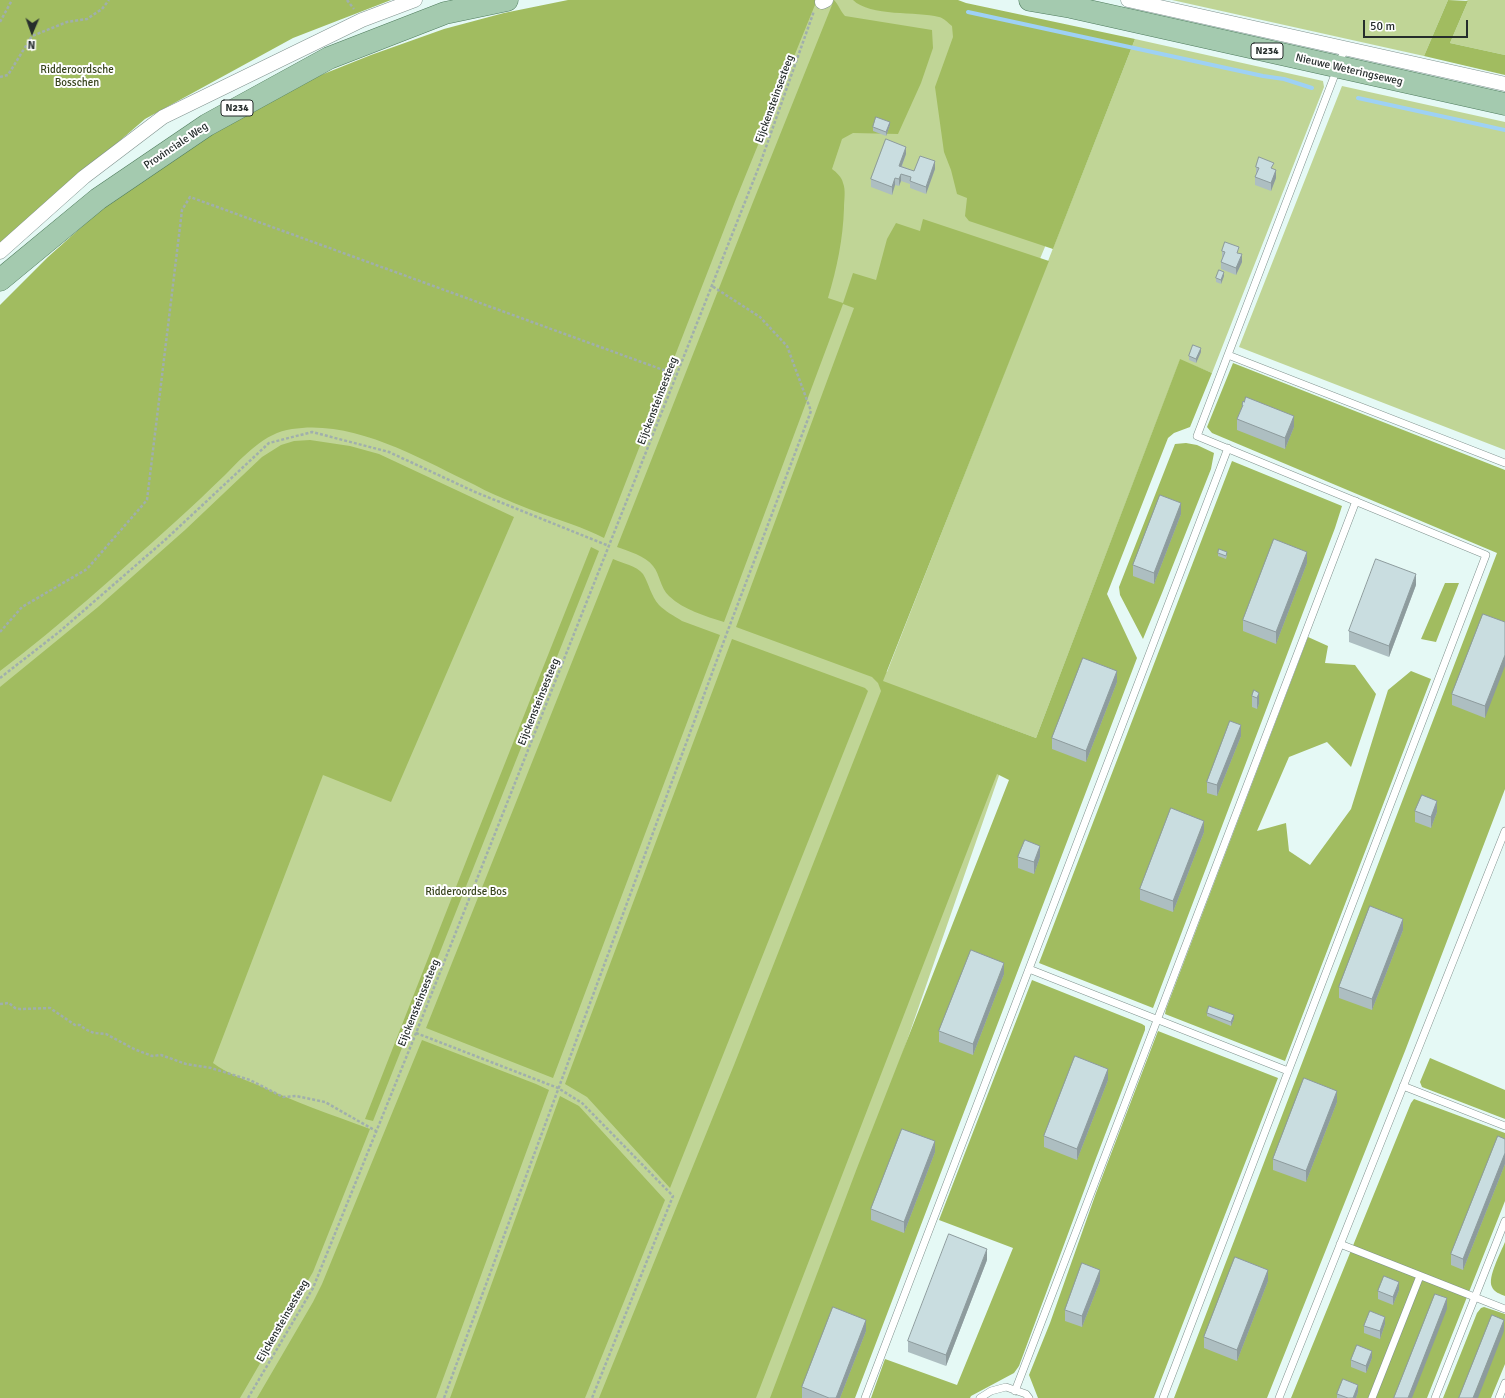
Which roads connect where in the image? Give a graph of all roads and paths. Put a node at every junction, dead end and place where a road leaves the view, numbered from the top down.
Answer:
1 (12, 0) edge
2 (109, 0) edge
3 (415, 0) edge
4 (507, 0) edge
5 (1030, 0) edge
6 (1128, 0) edge
7 (824, 1) edge
8 (0, 22) edge
9 (1342, 58) junction
10 (0, 76) edge
11 (1505, 84) edge
12 (1505, 104) edge
13 (0, 252) edge
14 (0, 280) edge
15 (712, 286) junction
16 (1228, 354) junction
17 (677, 375) junction
18 (1228, 448) junction
19 (1505, 463) edge
20 (1356, 501) junction
21 (609, 546) junction
22 (0, 632) edge
23 (0, 678) edge
24 (1505, 831) edge
25 (1029, 969) junction
26 (0, 1004) edge
27 (1158, 1020) junction
28 (416, 1033) junction
29 (1288, 1071) junction
30 (1403, 1086) junction
31 (558, 1088) junction
32 (1505, 1126) edge
33 (376, 1131) junction
34 (1505, 1221) edge
35 (1340, 1244) junction
36 (1420, 1276) junction
37 (1475, 1297) junction
38 (1505, 1309) edge
39 (1505, 1383) edge
40 (1016, 1391) junction
41 (248, 1398) edge
42 (444, 1398) edge
43 (592, 1398) edge
44 (864, 1398) edge
45 (980, 1398) edge
46 (1029, 1398) edge
47 (1164, 1398) edge
48 (1279, 1398) edge
49 (1372, 1398) edge
50 (1435, 1398) edge
51 (1499, 1398) edge

1 - 8 path
2 - 10 path
3 - 13 street
4 - 14 main road, Provinciale Weg / N234
5 - 9 main road, Nieuwe Weteringseweg / N234
6 - 9 street, Nieuwe Weteringseweg
7 - 15 path, Eijckensteinsesteeg
9 - 11 street, Nieuwe Weteringseweg
9 - 12 main road, Nieuwe Weteringseweg / N234
9 - 16 lane
15 - 17 path, Eijckensteinsesteeg
15 - 31 path
16 - 18 lane
16 - 19 lane
17 - 21 path, Eijckensteinsesteeg
17 - 22 path
18 - 20 lane
18 - 25 lane
20 - 27 lane
20 - 29 lane
21 - 23 path
21 - 28 path, Eijckensteinsesteeg
24 - 30 lane
25 - 27 lane
25 - 44 lane
26 - 33 path
27 - 29 lane
27 - 40 lane
28 - 31 path
28 - 33 path, Eijckensteinsesteeg
29 - 47 lane
30 - 32 lane
30 - 35 lane
31 - 42 path
31 - 43 path
33 - 41 path, Eijckensteinsesteeg
34 - 37 lane
35 - 36 lane
35 - 48 lane
36 - 37 lane
36 - 49 lane
37 - 38 lane
37 - 50 lane
39 - 51 lane
40 - 45 lane
40 - 46 lane

